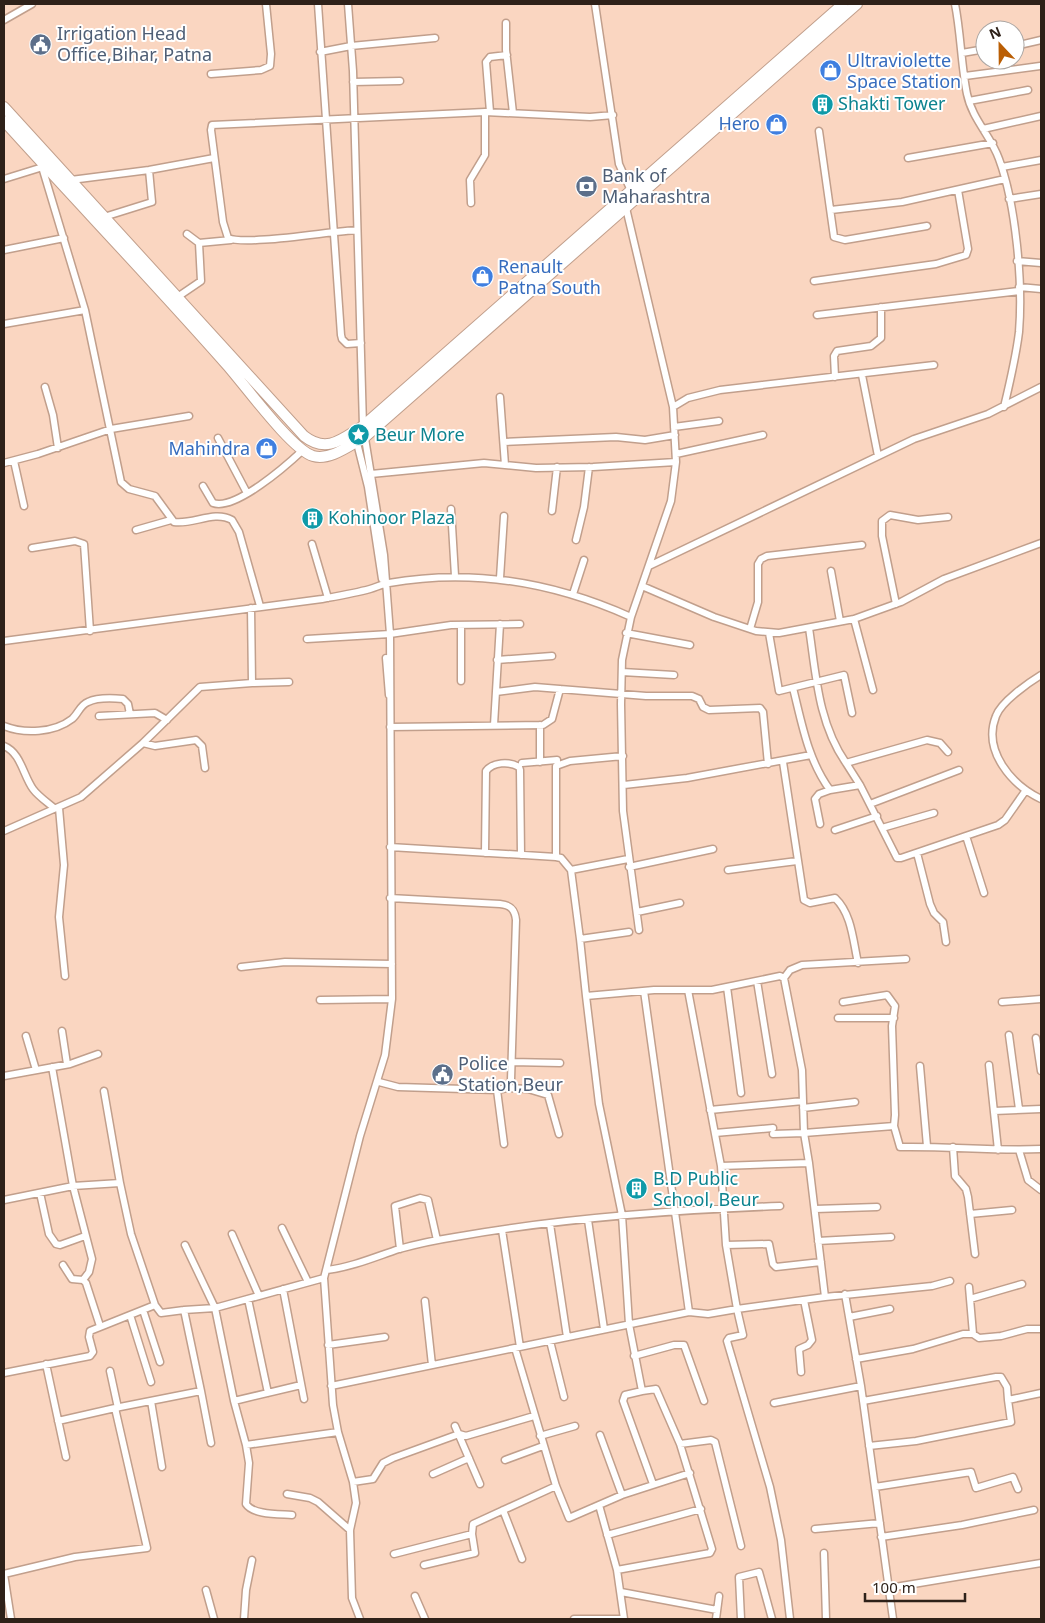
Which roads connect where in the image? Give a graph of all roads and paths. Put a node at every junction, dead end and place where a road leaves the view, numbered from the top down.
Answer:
1 (32, 4) edge
2 (266, 4) edge
3 (318, 4) edge
4 (348, 4) edge
5 (595, 4) edge
6 (843, 4) edge
7 (857, 4) edge
8 (955, 4) edge
9 (4, 20) edge
10 (506, 24) dead end
11 (435, 38) dead end
12 (1041, 40) edge
13 (1025, 44) edge
14 (351, 46) junction
15 (975, 51) edge
16 (320, 52) junction
17 (962, 53) junction
18 (507, 55) junction
19 (1040, 66) edge
20 (211, 74) dead end
21 (965, 76) junction
22 (400, 81) dead end
23 (353, 82) junction
24 (1028, 90) dead end
25 (969, 101) junction
26 (4, 107) edge
27 (487, 112) junction
28 (514, 113) junction
29 (613, 116) junction
30 (1041, 116) edge
31 (354, 119) junction
32 (326, 120) junction
33 (4, 121) edge
34 (983, 129) junction
35 (819, 131) dead end
36 (992, 143) junction
37 (214, 158) junction
38 (908, 158) dead end
39 (1041, 160) edge
40 (47, 166) junction
41 (1002, 168) junction
42 (149, 170) junction
43 (4, 179) edge
44 (1005, 179) junction
45 (71, 180) junction
46 (958, 190) junction
47 (1041, 194) edge
48 (633, 195) junction
49 (1009, 199) junction
50 (471, 203) dead end
51 (626, 208) junction
52 (831, 210) junction
53 (104, 217) junction
54 (927, 226) dead end
55 (357, 230) junction
56 (334, 231) junction
57 (187, 234) dead end
58 (64, 238) junction
59 (231, 240) junction
60 (199, 243) junction
61 (4, 250) edge
62 (1017, 261) junction
63 (1041, 263) edge
64 (814, 281) dead end
65 (1019, 289) junction
66 (1041, 289) edge
67 (174, 301) junction
68 (881, 307) junction
69 (85, 310) junction
70 (817, 314) dead end
71 (4, 324) edge
72 (472, 337) junction
73 (361, 343) junction
74 (934, 365) dead end
75 (862, 375) junction
76 (835, 377) junction
77 (45, 386) dead end
78 (1041, 387) edge
79 (500, 397) dead end
80 (673, 407) junction
81 (1004, 407) junction
82 (188, 416) dead end
83 (719, 421) dead end
84 (674, 426) junction
85 (111, 429) junction
86 (359, 434) junction
87 (763, 434) dead end
88 (675, 436) junction
89 (218, 438) dead end
90 (504, 442) junction
91 (58, 448) junction
92 (303, 450) junction
93 (676, 454) junction
94 (878, 456) junction
95 (14, 460) junction
96 (676, 462) junction
97 (4, 463) edge
98 (505, 465) junction
99 (557, 467) junction
100 (589, 467) junction
101 (372, 474) junction
102 (203, 486) dead end
103 (247, 493) junction
104 (24, 506) dead end
105 (451, 509) dead end
106 (552, 511) dead end
107 (504, 516) dead end
108 (948, 517) dead end
109 (171, 520) junction
110 (136, 530) dead end
111 (576, 540) dead end
112 (1041, 543) edge
113 (312, 544) dead end
114 (862, 545) dead end
115 (32, 548) dead end
116 (584, 560) dead end
117 (649, 566) junction
118 (831, 571) dead end
119 (455, 576) junction
120 (500, 578) junction
121 (385, 583) junction
122 (642, 586) junction
123 (573, 594) junction
124 (328, 598) junction
125 (896, 604) junction
126 (260, 606) junction
127 (252, 608) junction
128 (631, 617) junction
129 (854, 618) junction
130 (840, 621) junction
131 (500, 624) junction
132 (520, 624) dead end
133 (461, 625) junction
134 (809, 628) junction
135 (750, 629) junction
136 (90, 631) junction
137 (626, 633) junction
138 (769, 633) junction
139 (388, 634) junction
140 (307, 639) dead end
141 (4, 641) edge
142 (690, 645) dead end
143 (552, 656) dead end
144 (497, 660) junction
145 (622, 672) junction
146 (674, 675) dead end
147 (1041, 675) edge
148 (461, 681) dead end
149 (817, 681) junction
150 (289, 682) dead end
151 (252, 683) junction
152 (793, 688) junction
153 (560, 689) junction
154 (873, 690) dead end
155 (496, 692) junction
156 (621, 694) junction
157 (852, 713) dead end
158 (130, 714) junction
159 (99, 716) dead end
160 (167, 720) junction
161 (494, 725) junction
162 (4, 726) edge
163 (540, 726) junction
164 (390, 727) junction
165 (143, 743) junction
166 (4, 746) edge
167 (948, 752) dead end
168 (811, 755) junction
169 (623, 756) junction
170 (557, 760) dead end
171 (522, 762) dead end
172 (540, 762) junction
173 (782, 762) junction
174 (846, 763) junction
175 (768, 764) junction
176 (205, 768) dead end
177 (959, 770) dead end
178 (624, 785) junction
179 (860, 785) junction
180 (830, 790) junction
181 (1026, 790) junction
182 (1041, 799) edge
183 (870, 804) junction
184 (56, 808) junction
185 (934, 813) dead end
186 (877, 816) junction
187 (820, 824) dead end
188 (882, 828) junction
189 (835, 830) dead end
190 (4, 831) edge
191 (966, 836) junction
192 (390, 847) junction
193 (713, 849) dead end
194 (485, 853) junction
195 (917, 853) junction
196 (521, 855) junction
197 (556, 857) junction
198 (628, 859) junction
199 (797, 860) junction
200 (630, 867) junction
201 (571, 870) junction
202 (728, 870) dead end
203 (984, 893) dead end
204 (390, 898) junction
205 (680, 903) dead end
206 (636, 912) junction
207 (640, 930) dead end
208 (629, 932) dead end
209 (580, 939) junction
210 (946, 942) dead end
211 (906, 960) dead end
212 (858, 963) junction
213 (392, 964) junction
214 (241, 967) dead end
215 (65, 976) dead end
216 (784, 978) junction
217 (757, 981) junction
218 (726, 987) junction
219 (688, 990) junction
220 (644, 991) junction
221 (586, 996) junction
222 (392, 999) junction
223 (1041, 999) edge
224 (320, 1000) dead end
225 (843, 1002) dead end
226 (1002, 1002) dead end
227 (838, 1018) dead end
228 (894, 1018) junction
229 (62, 1031) dead end
230 (1009, 1035) dead end
231 (26, 1036) dead end
232 (1036, 1038) dead end
233 (98, 1054) dead end
234 (512, 1062) junction
235 (560, 1063) dead end
236 (67, 1064) junction
237 (989, 1065) dead end
238 (920, 1066) dead end
239 (52, 1067) junction
240 (36, 1070) junction
241 (1041, 1071) edge
242 (772, 1074) dead end
243 (4, 1076) edge
244 (379, 1082) junction
245 (508, 1088) junction
246 (497, 1090) junction
247 (104, 1091) dead end
248 (742, 1093) dead end
249 (855, 1102) dead end
250 (803, 1104) junction
251 (1041, 1108) edge
252 (710, 1110) junction
253 (994, 1110) junction
254 (1019, 1110) junction
255 (894, 1126) junction
256 (715, 1133) junction
257 (804, 1133) junction
258 (559, 1134) dead end
259 (504, 1144) dead end
260 (927, 1146) junction
261 (953, 1147) junction
262 (1041, 1149) edge
263 (998, 1150) junction
264 (1019, 1150) junction
265 (809, 1163) junction
266 (721, 1166) junction
267 (120, 1183) junction
268 (73, 1186) junction
269 (1041, 1190) edge
270 (40, 1193) junction
271 (4, 1200) edge
272 (780, 1206) dead end
273 (877, 1207) dead end
274 (723, 1208) junction
275 (814, 1209) junction
276 (676, 1210) junction
277 (1012, 1210) dead end
278 (970, 1214) junction
279 (622, 1215) junction
280 (588, 1220) junction
281 (550, 1224) junction
282 (282, 1228) dead end
283 (502, 1230) junction
284 (232, 1234) dead end
285 (85, 1236) junction
286 (891, 1237) dead end
287 (437, 1240) junction
288 (818, 1241) junction
289 (185, 1245) dead end
290 (726, 1245) junction
291 (400, 1249) junction
292 (975, 1254) dead end
293 (821, 1262) junction
294 (63, 1265) dead end
295 (326, 1270) junction
296 (324, 1278) junction
297 (83, 1280) junction
298 (950, 1281) dead end
299 (308, 1282) junction
300 (1022, 1284) dead end
301 (969, 1287) dead end
302 (283, 1289) junction
303 (845, 1294) junction
304 (258, 1296) junction
305 (825, 1297) junction
306 (248, 1299) junction
307 (970, 1299) junction
308 (804, 1300) junction
309 (425, 1301) dead end
310 (155, 1305) junction
311 (215, 1308) junction
312 (737, 1309) junction
313 (890, 1309) dead end
314 (143, 1310) junction
315 (184, 1310) junction
316 (690, 1312) junction
317 (130, 1315) junction
318 (849, 1317) junction
319 (629, 1324) junction
320 (100, 1326) junction
321 (604, 1329) junction
322 (1041, 1329) edge
323 (973, 1334) junction
324 (385, 1337) dead end
325 (567, 1337) junction
326 (550, 1341) junction
327 (328, 1345) junction
328 (517, 1348) junction
329 (634, 1356) junction
330 (856, 1359) junction
331 (160, 1362) dead end
332 (46, 1364) junction
333 (432, 1365) junction
334 (110, 1371) dead end
335 (801, 1372) dead end
336 (4, 1373) edge
337 (151, 1382) dead end
338 (301, 1385) junction
339 (331, 1386) junction
340 (861, 1386) junction
341 (201, 1391) junction
342 (642, 1391) junction
343 (268, 1393) junction
344 (1041, 1393) edge
345 (564, 1397) dead end
346 (304, 1399) dead end
347 (1008, 1400) junction
348 (151, 1401) junction
349 (234, 1401) junction
350 (704, 1401) dead end
351 (863, 1401) junction
352 (774, 1404) dead end
353 (117, 1408) junction
354 (534, 1416) junction
355 (58, 1421) junction
356 (455, 1426) dead end
357 (575, 1426) dead end
358 (338, 1432) junction
359 (459, 1434) junction
360 (600, 1435) dead end
361 (540, 1436) junction
362 (211, 1443) dead end
363 (680, 1444) junction
364 (246, 1445) junction
365 (543, 1446) junction
366 (869, 1446) junction
367 (66, 1457) dead end
368 (469, 1458) junction
369 (505, 1460) dead end
370 (162, 1467) dead end
371 (690, 1473) junction
372 (433, 1474) dead end
373 (353, 1482) junction
374 (480, 1484) dead end
375 (653, 1484) junction
376 (556, 1486) junction
377 (875, 1487) junction
378 (1018, 1489) dead end
379 (287, 1494) dead end
380 (622, 1495) junction
381 (599, 1505) junction
382 (701, 1509) junction
383 (503, 1510) junction
384 (1034, 1510) dead end
385 (292, 1516) dead end
386 (880, 1523) junction
387 (815, 1529) dead end
388 (350, 1530) junction
389 (472, 1534) junction
390 (608, 1535) junction
391 (881, 1536) junction
392 (741, 1546) dead end
393 (824, 1553) dead end
394 (394, 1554) dead end
395 (522, 1559) dead end
396 (252, 1560) dead end
397 (1041, 1563) edge
398 (424, 1564) dead end
399 (616, 1570) junction
400 (4, 1574) edge
401 (889, 1588) junction
402 (206, 1590) dead end
403 (621, 1592) junction
404 (415, 1596) dead end
405 (719, 1596) dead end
406 (717, 1610) junction
407 (11, 1619) edge
408 (214, 1619) edge
409 (244, 1619) edge
410 (360, 1619) edge
411 (425, 1619) edge
412 (574, 1619) edge
413 (599, 1619) edge
414 (623, 1619) edge
415 (716, 1619) edge
416 (741, 1619) edge
417 (772, 1619) edge
418 (790, 1619) edge
419 (826, 1619) edge
420 (893, 1619) edge

1 - 9 street
2 - 20 street
3 - 16 street
4 - 14 street
5 - 29 street
6 - 48 highway
7 - 48 highway
8 - 17 street
10 - 18 street
11 - 14 street
12 - 13 street
14 - 16 street
14 - 23 street
15 - 17 street
16 - 32 street
17 - 21 street
18 - 27 street
18 - 28 street
19 - 21 street
21 - 25 street
22 - 23 street
23 - 31 street
24 - 25 street
25 - 34 street
26 - 40 highway
27 - 28 street
27 - 31 street
27 - 50 street
28 - 29 street
29 - 48 street
30 - 34 street
31 - 32 street
31 - 55 street
32 - 37 street
32 - 56 street
33 - 40 highway
34 - 36 street
35 - 52 street
36 - 38 street
36 - 41 street
37 - 42 street
37 - 59 street
39 - 41 street
40 - 43 street
40 - 45 highway
40 - 58 street
40 - 67 highway
41 - 44 street
42 - 45 street
42 - 53 street
44 - 46 street
44 - 49 street
45 - 53 highway
46 - 52 street
46 - 64 street
47 - 49 street
48 - 51 highway
48 - 72 highway
49 - 62 street
51 - 72 highway
51 - 80 street
52 - 54 street
53 - 67 highway
55 - 56 street
55 - 73 street
56 - 59 street
56 - 73 street
57 - 60 street
58 - 61 street
58 - 69 street
59 - 60 street
60 - 67 street
62 - 63 street
62 - 65 street
65 - 66 street
65 - 68 street
65 - 81 street
67 - 86 highway
67 - 92 highway
68 - 70 street
68 - 76 street
69 - 71 street
69 - 85 street
72 - 86 highway
73 - 86 street
74 - 75 street
75 - 76 street
75 - 94 street
76 - 80 street
77 - 91 street
78 - 81 street
79 - 90 street
80 - 84 street
81 - 94 street
82 - 85 street
83 - 84 street
84 - 88 street
85 - 91 street
85 - 109 street
86 - 92 highway
86 - 101 street
86 - 121 street
87 - 93 street
88 - 90 street
88 - 93 street
89 - 103 street
90 - 98 street
91 - 95 street
92 - 103 street
93 - 96 street
94 - 117 street
95 - 97 street
95 - 104 street
96 - 100 street
96 - 117 street
98 - 99 street
98 - 101 street
99 - 100 street
99 - 106 street
100 - 111 street
101 - 121 street
102 - 103 street
105 - 119 street
107 - 120 street
108 - 125 street
109 - 110 street
109 - 126 street
112 - 125 street
113 - 124 street
114 - 135 street
115 - 136 street
116 - 123 street
117 - 122 street
118 - 130 street
119 - 120 street
119 - 121 street
120 - 123 street
121 - 124 street
121 - 139 street
122 - 128 street
122 - 135 street
123 - 128 street
124 - 126 street
125 - 129 street
126 - 127 street
127 - 136 street
127 - 151 street
128 - 137 street
129 - 130 street
129 - 154 street
130 - 134 street
131 - 132 street
131 - 133 street
131 - 144 street
133 - 139 street
133 - 148 street
134 - 138 street
134 - 149 street
135 - 138 street
136 - 141 street
137 - 142 street
137 - 145 street
138 - 152 street
139 - 140 street
139 - 164 street
143 - 144 street
144 - 155 street
145 - 146 street
145 - 156 street
147 - 181 street
149 - 152 street
149 - 157 street
149 - 174 street
150 - 151 street
151 - 160 street
152 - 168 street
153 - 155 street
153 - 156 street
153 - 163 street
155 - 161 street
156 - 169 street
156 - 175 street
158 - 159 street
158 - 160 street
158 - 162 street
160 - 165 street
161 - 163 street
161 - 164 street
163 - 172 street
164 - 192 street
165 - 176 street
165 - 184 street
166 - 184 street
167 - 174 street
168 - 173 street
168 - 180 street
169 - 178 street
169 - 197 street
170 - 172 street
171 - 172 street
173 - 175 street
173 - 199 street
174 - 179 street
175 - 178 street
177 - 183 street
178 - 198 street
179 - 180 street
179 - 183 street
180 - 187 street
181 - 182 street
181 - 191 street
183 - 186 street
184 - 190 street
184 - 215 street
185 - 188 street
186 - 188 street
186 - 189 street
188 - 195 street
191 - 195 street
191 - 203 street
192 - 194 street
192 - 204 street
193 - 200 street
194 - 196 street
194 - 196 street
195 - 210 street
196 - 197 street
197 - 201 street
198 - 200 street
198 - 201 street
199 - 202 street
199 - 212 street
200 - 206 street
201 - 209 street
204 - 213 street
204 - 234 street
205 - 206 street
206 - 207 street
208 - 209 street
209 - 221 street
211 - 212 street
212 - 216 street
213 - 214 street
213 - 222 street
216 - 217 street
216 - 250 street
217 - 218 street
217 - 242 street
218 - 219 street
218 - 248 street
219 - 220 street
219 - 252 street
220 - 221 street
220 - 276 street
221 - 279 street
222 - 224 street
222 - 244 street
223 - 226 street
225 - 228 street
227 - 228 street
228 - 255 street
229 - 236 street
230 - 254 street
231 - 240 street
232 - 241 street
233 - 236 street
234 - 235 street
234 - 245 street
236 - 239 street
237 - 253 street
238 - 260 street
239 - 240 street
239 - 268 street
240 - 243 street
244 - 246 street
244 - 295 street
245 - 246 street
245 - 258 street
246 - 259 street
247 - 267 street
249 - 250 street
250 - 252 street
250 - 257 street
251 - 254 street
252 - 256 street
253 - 254 street
253 - 263 street
255 - 257 street
255 - 260 street
256 - 257 street
256 - 266 street
257 - 265 street
260 - 261 street
261 - 263 street
261 - 278 street
262 - 264 street
263 - 264 street
264 - 269 street
265 - 266 street
265 - 275 street
266 - 274 street
267 - 268 street
267 - 310 street
268 - 270 street
268 - 285 street
270 - 271 street
270 - 285 street
272 - 274 street
273 - 275 street
274 - 276 street
274 - 290 street
275 - 288 street
276 - 279 street
276 - 316 street
277 - 278 street
278 - 292 street
279 - 280 street
279 - 319 street
280 - 281 street
280 - 321 street
281 - 283 street
281 - 325 street
282 - 299 street
283 - 287 street
283 - 328 street
284 - 304 street
285 - 297 street
286 - 288 street
287 - 291 street
287 - 291 street
288 - 293 street
289 - 311 street
290 - 293 street
290 - 312 street
291 - 295 street
293 - 305 street
294 - 297 street
295 - 296 street
296 - 299 street
296 - 327 street
297 - 320 street
298 - 303 street
299 - 302 street
300 - 307 street
301 - 307 street
302 - 304 street
302 - 338 street
303 - 305 street
303 - 318 street
304 - 306 street
305 - 308 street
306 - 311 street
306 - 343 street
307 - 323 street
308 - 312 street
308 - 335 street
309 - 333 street
310 - 314 street
310 - 315 street
311 - 315 street
311 - 349 street
312 - 316 street
312 - 418 street
313 - 318 street
314 - 317 street
314 - 331 street
315 - 341 street
316 - 319 street
317 - 320 street
317 - 337 street
318 - 330 street
319 - 321 street
319 - 329 street
320 - 332 street
321 - 325 street
322 - 323 street
323 - 330 street
324 - 327 street
325 - 326 street
326 - 328 street
326 - 345 street
327 - 339 street
328 - 333 street
328 - 354 street
329 - 342 street
329 - 350 street
330 - 340 street
332 - 336 street
332 - 355 street
333 - 339 street
334 - 353 street
338 - 343 street
338 - 346 street
339 - 358 street
340 - 351 street
340 - 352 street
341 - 348 street
341 - 362 street
342 - 363 street
342 - 375 street
343 - 349 street
344 - 347 street
347 - 351 street
347 - 366 street
348 - 353 street
348 - 370 street
349 - 364 street
351 - 366 street
353 - 355 street
353 - 400 street
354 - 359 street
354 - 361 street
355 - 367 street
356 - 359 street
357 - 361 street
358 - 364 street
358 - 373 street
359 - 368 street
359 - 373 street
360 - 380 street
361 - 365 street
363 - 371 street
363 - 392 street
364 - 385 street
365 - 369 street
365 - 376 street
366 - 377 street
368 - 372 street
368 - 374 street
371 - 375 street
371 - 382 street
373 - 388 street
375 - 380 street
376 - 381 street
376 - 383 street
377 - 378 street
377 - 386 street
379 - 388 street
380 - 381 street
381 - 390 street
382 - 390 street
382 - 399 street
383 - 389 street
383 - 395 street
384 - 391 street
386 - 387 street
386 - 391 street
388 - 410 street
389 - 394 street
389 - 398 street
390 - 399 street
391 - 401 street
393 - 419 street
396 - 409 street
397 - 401 street
399 - 403 street
400 - 407 street
401 - 420 street
402 - 408 street
403 - 406 street
403 - 414 street
404 - 411 street
405 - 406 street
406 - 415 street
412 - 413 street
413 - 414 street
416 - 417 street

